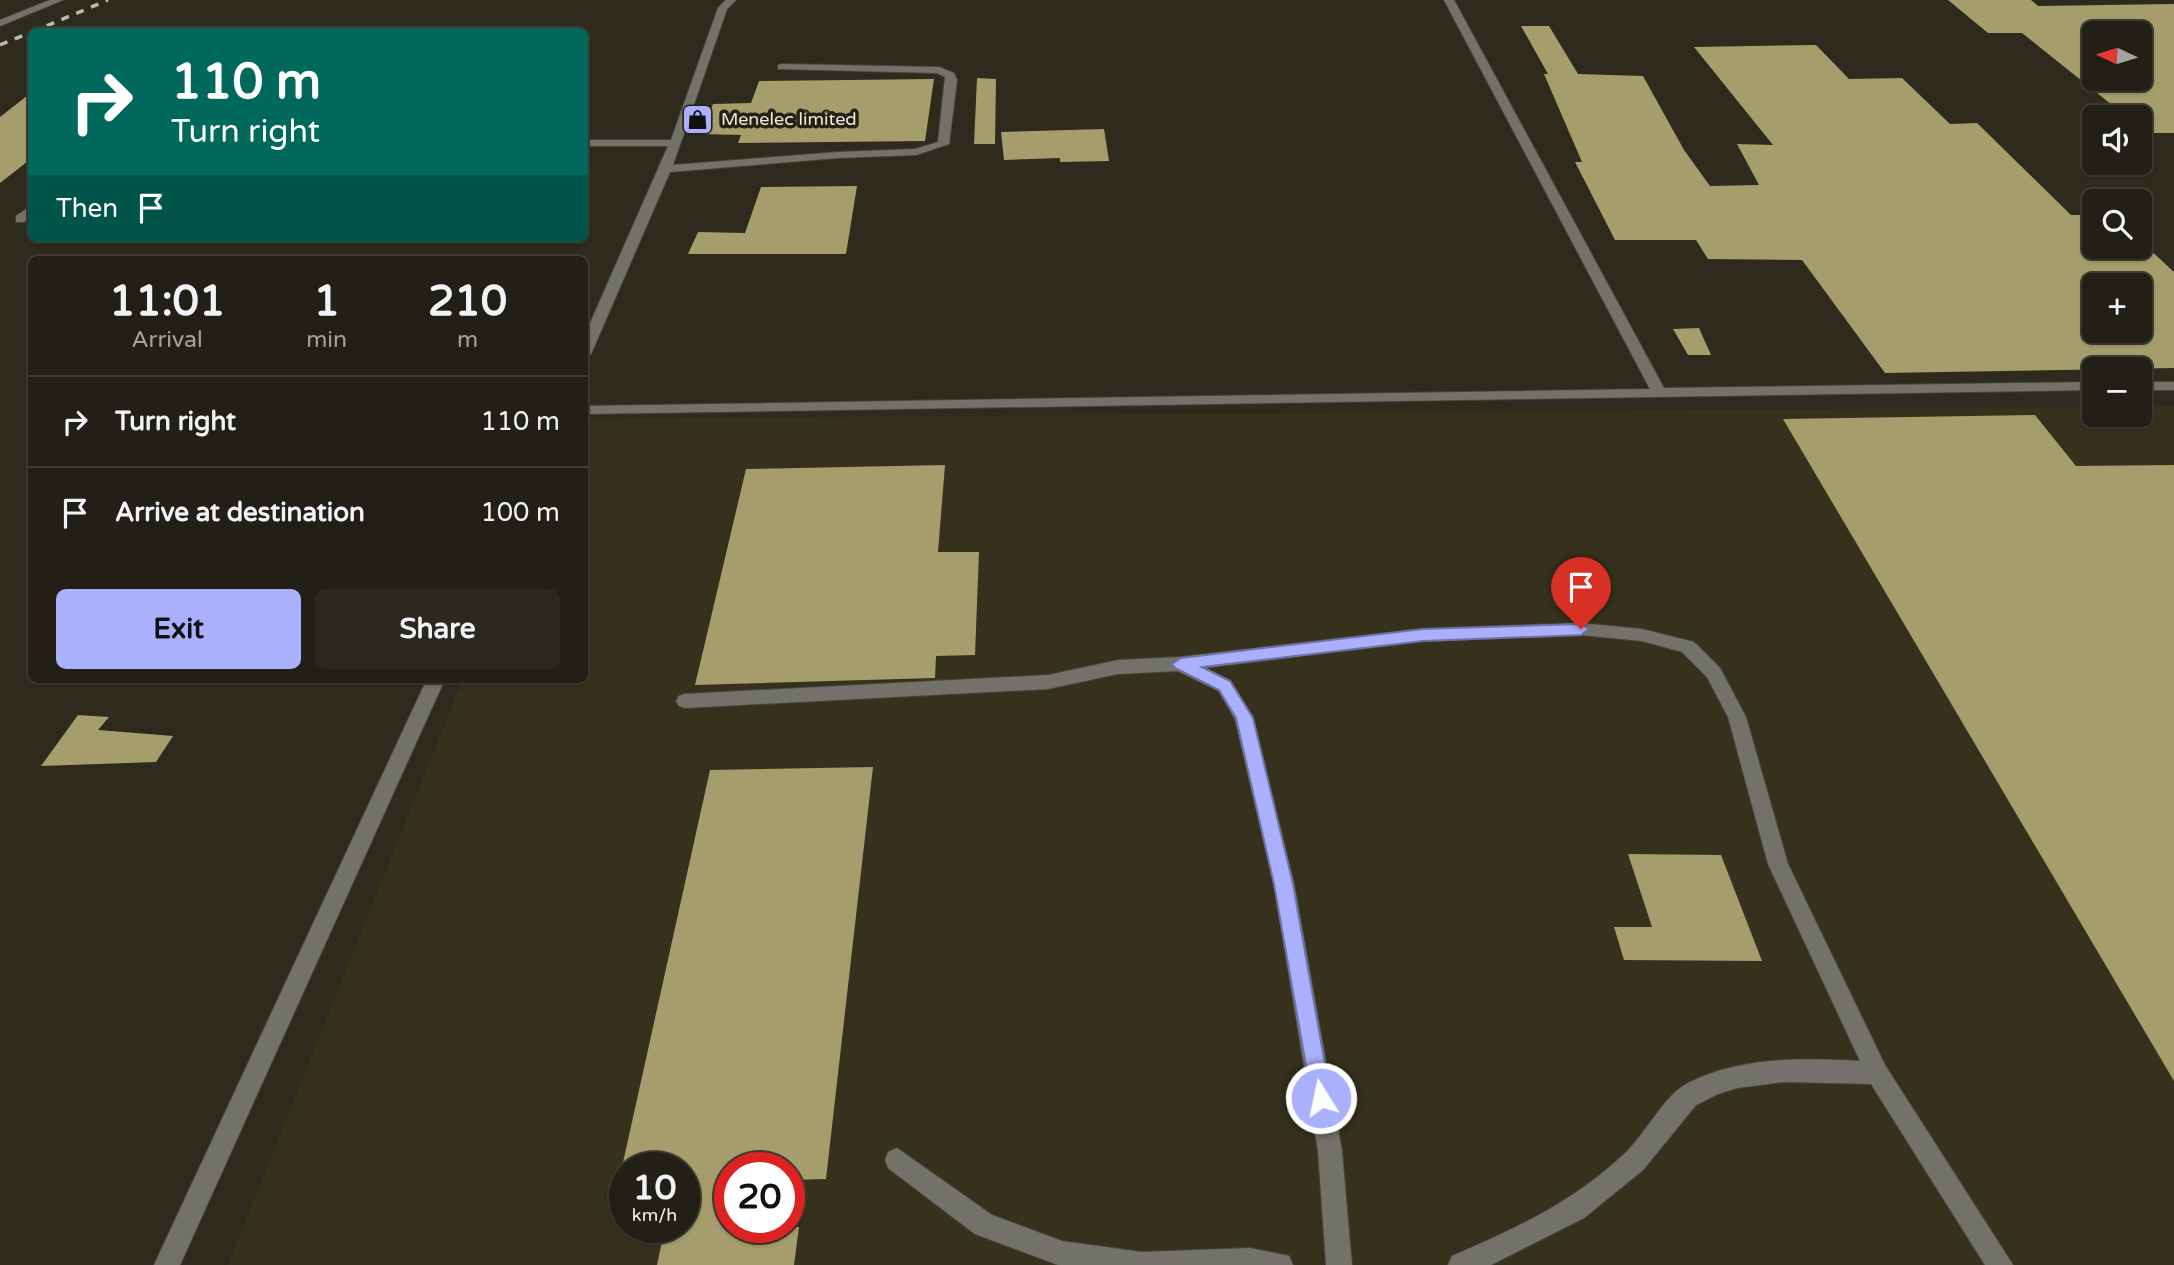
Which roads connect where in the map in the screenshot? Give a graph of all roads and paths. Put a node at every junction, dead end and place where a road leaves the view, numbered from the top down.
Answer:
1 (58, 0) edge
2 (731, 0) edge
3 (1449, 0) edge
4 (0, 23) edge
5 (782, 67) dead end
6 (588, 143) edge
7 (674, 143) junction
8 (666, 169) junction
9 (28, 212) edge
10 (20, 219) dead end
11 (588, 345) edge
12 (2082, 386) edge
13 (2152, 386) edge
14 (2174, 386) edge
15 (1660, 394) junction
16 (588, 411) edge
17 (1181, 664) junction
18 (434, 683) edge
19 (685, 701) dead end
20 (1877, 1073) junction
21 (897, 1160) dead end
22 (167, 1265) edge
23 (1280, 1265) edge
24 (1339, 1265) edge
25 (1461, 1265) edge
26 (2000, 1265) edge

1 - 4 street
2 - 7 street
3 - 15 street
5 - 8 street
6 - 7 street
7 - 8 street
8 - 11 street
9 - 10 street
12 - 15 street
13 - 14 street
15 - 16 street
17 - 19 street
17 - 20 street
17 - 24 street
18 - 22 street
20 - 25 street
20 - 26 street
21 - 23 street

